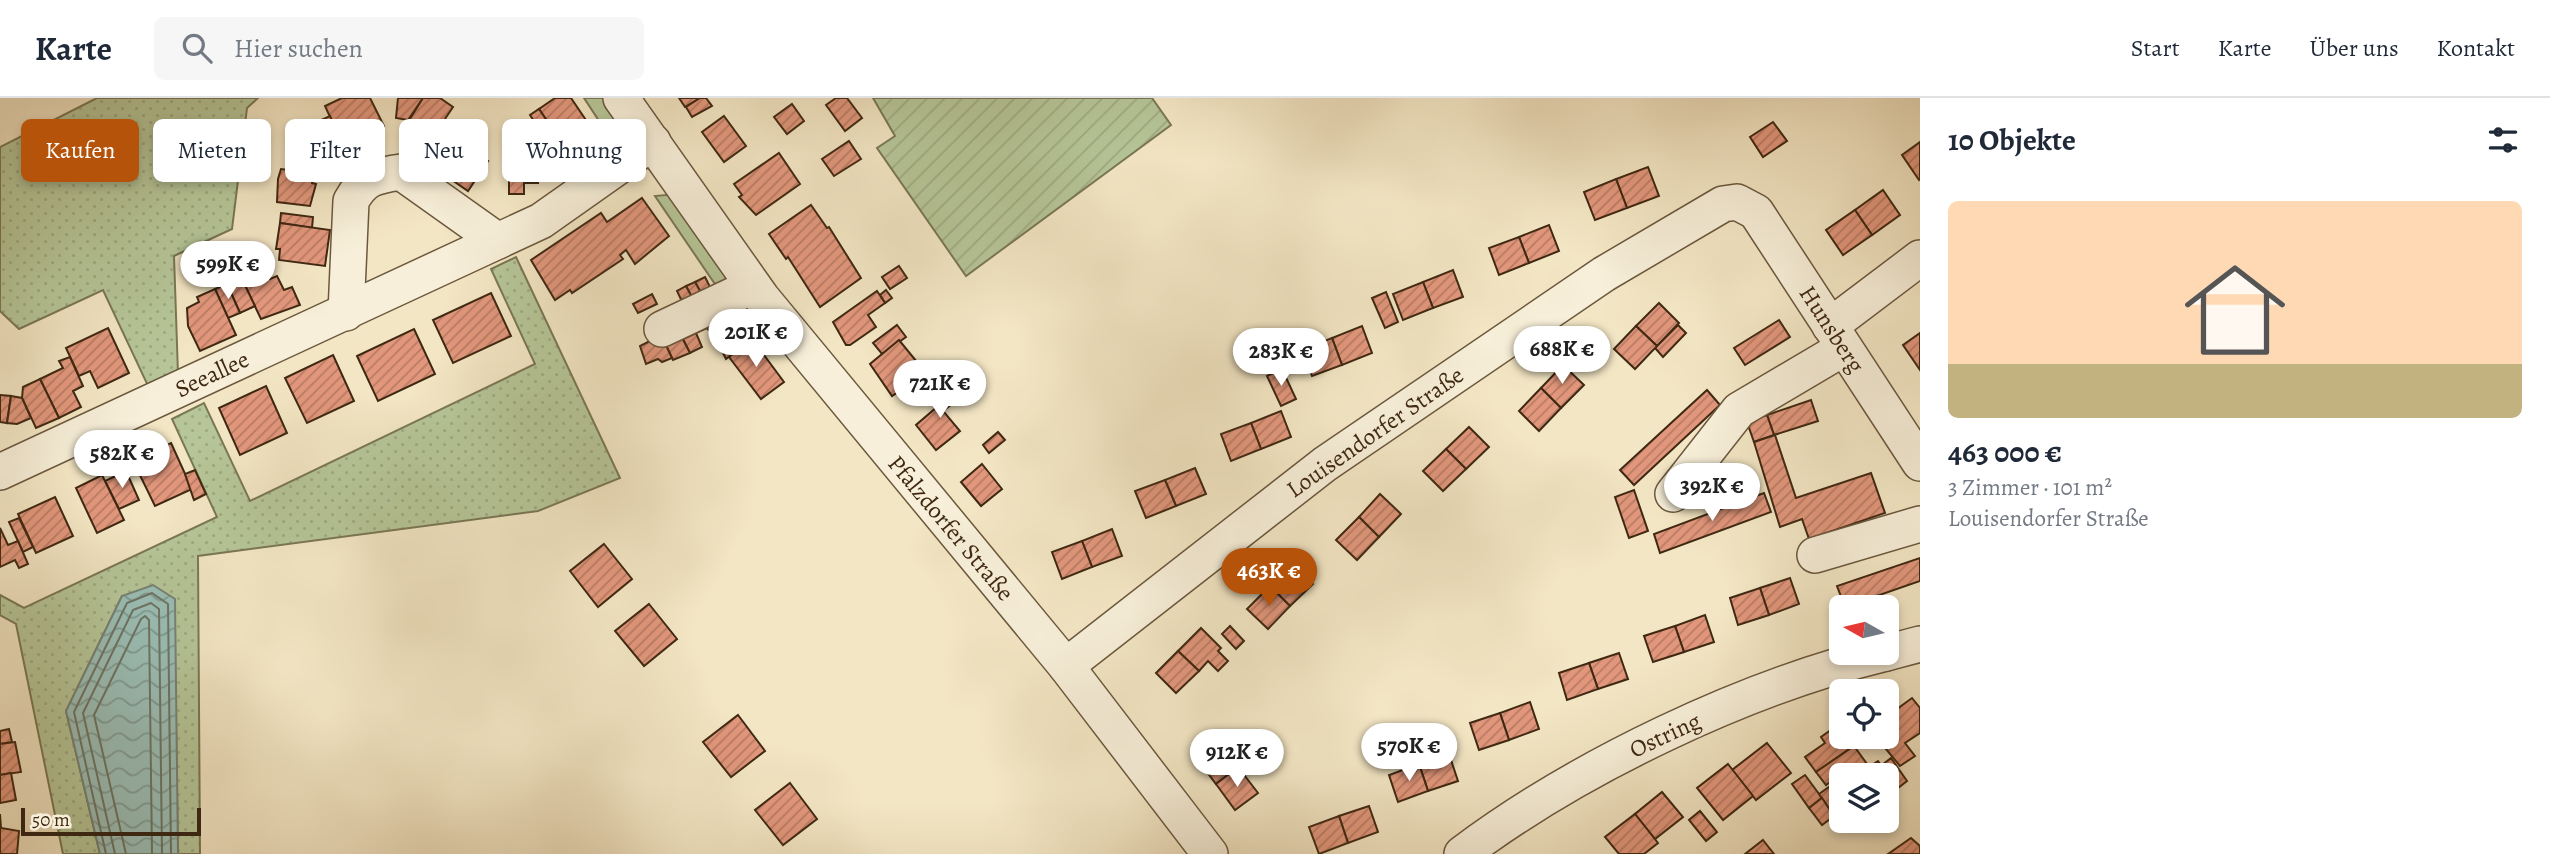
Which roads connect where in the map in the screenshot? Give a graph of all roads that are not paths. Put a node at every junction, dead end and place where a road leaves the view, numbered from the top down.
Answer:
1 (621, 98) edge
2 (653, 142) junction
3 (1737, 202) joint
4 (498, 241) junction
5 (1920, 258) edge
6 (753, 286) junction
7 (346, 313) junction
8 (662, 329) dead end
9 (1837, 337) junction
10 (1920, 463) edge
11 (1, 471) edge
12 (1673, 494) dead end
13 (1920, 524) edge
14 (1815, 555) dead end
15 (1920, 645) edge
16 (1899, 650) edge
17 (1847, 665) edge
18 (1066, 666) junction
19 (1210, 854) edge
20 (1462, 854) edge

1 - 2 street, Pfalzdorfer Straße
2 - 4 street, Seeallee
2 - 6 street, Pfalzdorfer Straße
3 - 9 street, Hunsberg
3 - 18 street, Louisendorfer Straße
4 - 7 street, Seeallee
4 - 7 street
5 - 9 street
6 - 8 street
6 - 18 street, Pfalzdorfer Straße
7 - 11 street, Seeallee
9 - 10 street, Hunsberg
9 - 12 street
13 - 14 street
15 - 16 street, Ostring
17 - 20 street, Ostring
18 - 19 street, Pfalzdorfer Straße

